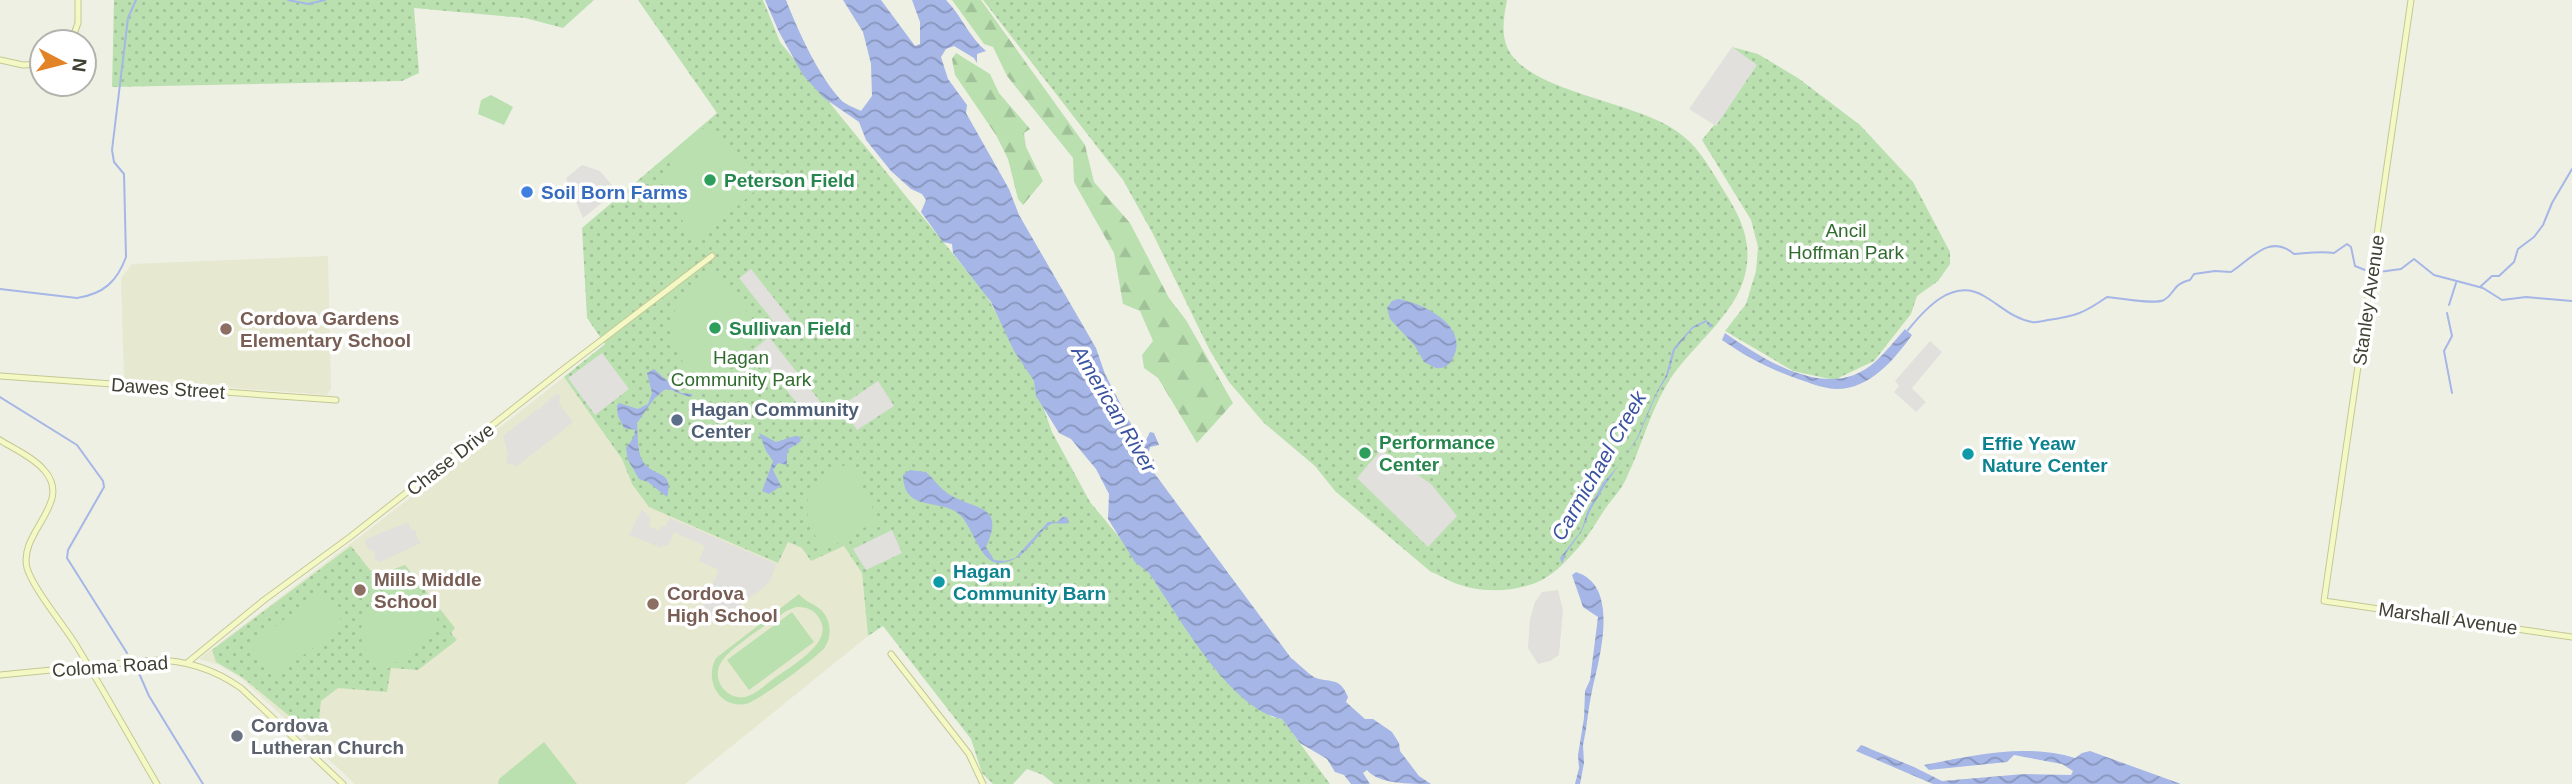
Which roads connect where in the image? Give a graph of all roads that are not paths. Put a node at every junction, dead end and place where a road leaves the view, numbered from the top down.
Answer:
1 (79, 0) edge
2 (2411, 0) edge
3 (76, 28) edge
4 (0, 60) edge
5 (28, 65) edge
6 (712, 256) dead end
7 (0, 376) edge
8 (335, 400) dead end
9 (0, 440) edge
10 (2324, 601) joint
11 (2572, 637) edge
12 (891, 654) dead end
13 (187, 663) junction
14 (88, 667) junction
15 (0, 675) edge
16 (157, 784) edge
17 (343, 784) edge
18 (983, 784) edge

1 - 3 street
2 - 10 street, Stanley Avenue
4 - 5 street
6 - 13 street, Chase Drive
7 - 8 street, Dawes Street
9 - 14 street
10 - 11 street, Marshall Avenue
12 - 18 street
13 - 14 street, Coloma Road
13 - 17 street, Coloma Road
14 - 15 street, Coloma Road
14 - 16 street

